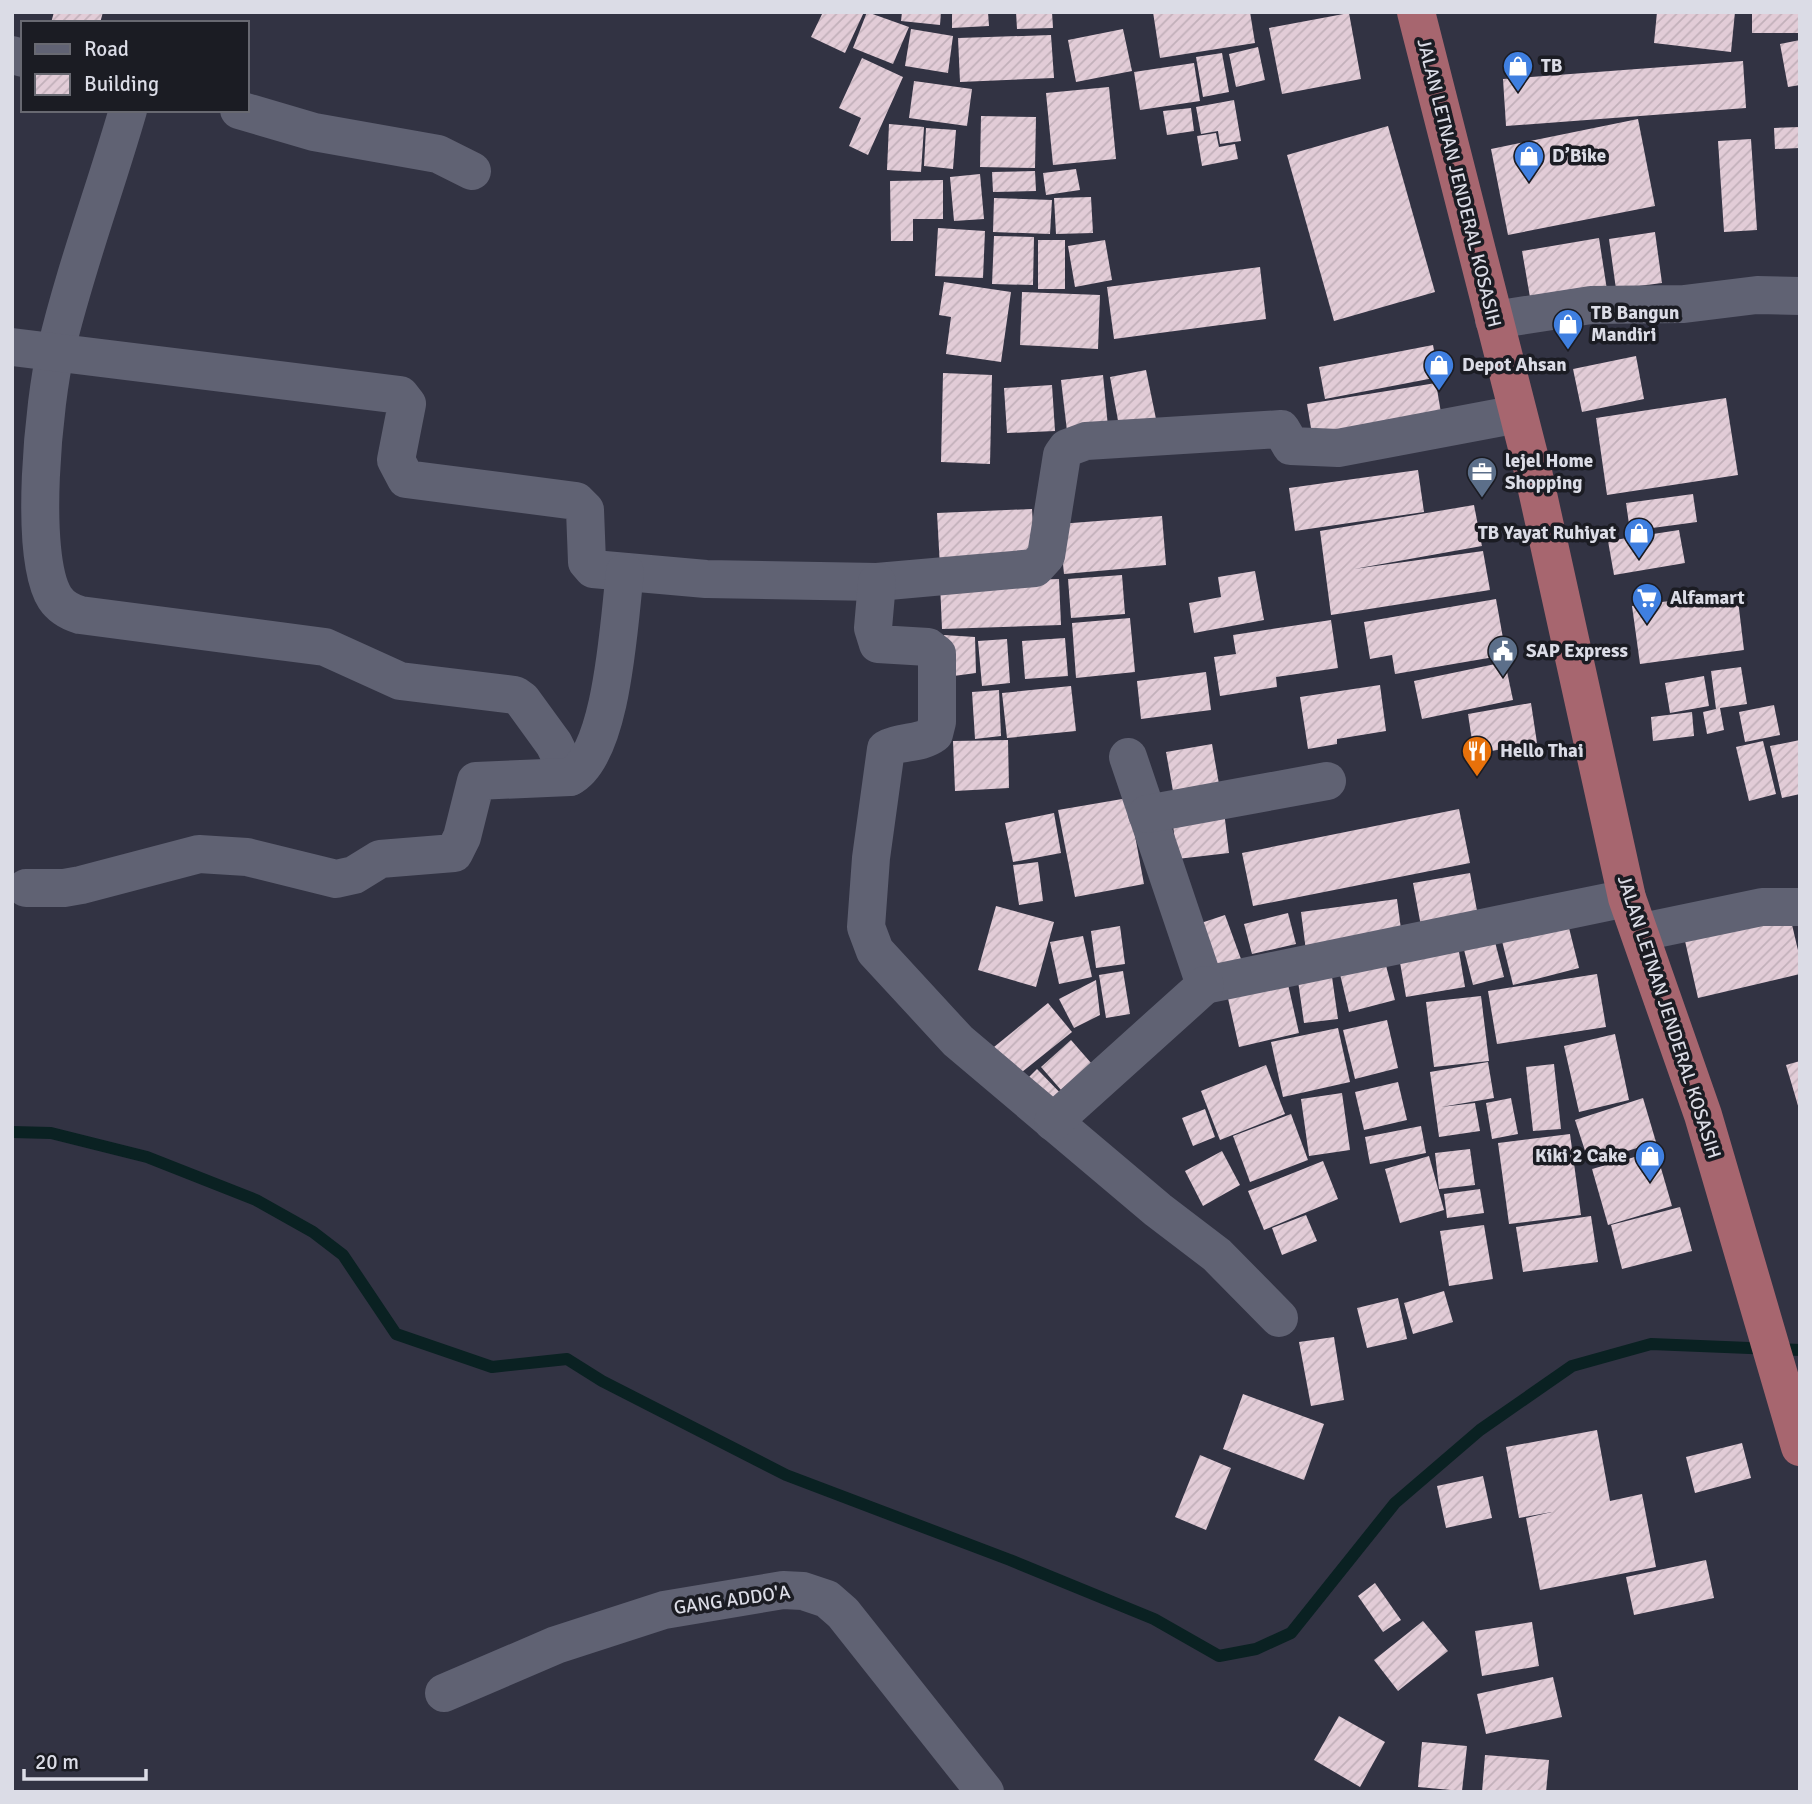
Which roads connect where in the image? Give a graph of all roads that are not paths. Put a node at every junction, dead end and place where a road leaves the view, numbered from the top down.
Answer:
1 (1416, 12) edge
2 (127, 112) edge
3 (246, 112) edge
4 (472, 171) dead end
5 (1800, 296) edge
6 (1494, 320) junction
7 (12, 347) edge
8 (55, 351) junction
9 (1518, 414) junction
10 (625, 572) junction
11 (877, 582) junction
12 (1128, 757) dead end
13 (570, 777) junction
14 (1326, 781) dead end
15 (1147, 814) junction
16 (26, 888) dead end
17 (1800, 907) edge
18 (1634, 915) junction
19 (1205, 985) junction
20 (1053, 1122) junction
21 (1279, 1318) dead end
22 (1800, 1447) edge
23 (444, 1693) dead end
24 (985, 1792) edge

1 - 6 highway, JALAN LETNAN JENDERAL KOSASIH
2 - 8 street
3 - 4 street
5 - 6 street
6 - 9 highway, JALAN LETNAN JENDERAL KOSASIH
7 - 8 street
8 - 10 street
8 - 13 street
9 - 11 street
9 - 18 highway, JALAN LETNAN JENDERAL KOSASIH
10 - 11 street
10 - 13 street
11 - 20 street
12 - 15 street
13 - 16 street
14 - 15 street
15 - 19 street
17 - 18 street
18 - 19 street
18 - 22 highway, JALAN LETNAN JENDERAL KOSASIH
19 - 20 street
20 - 21 street
23 - 24 street, GANG ADDO'A

